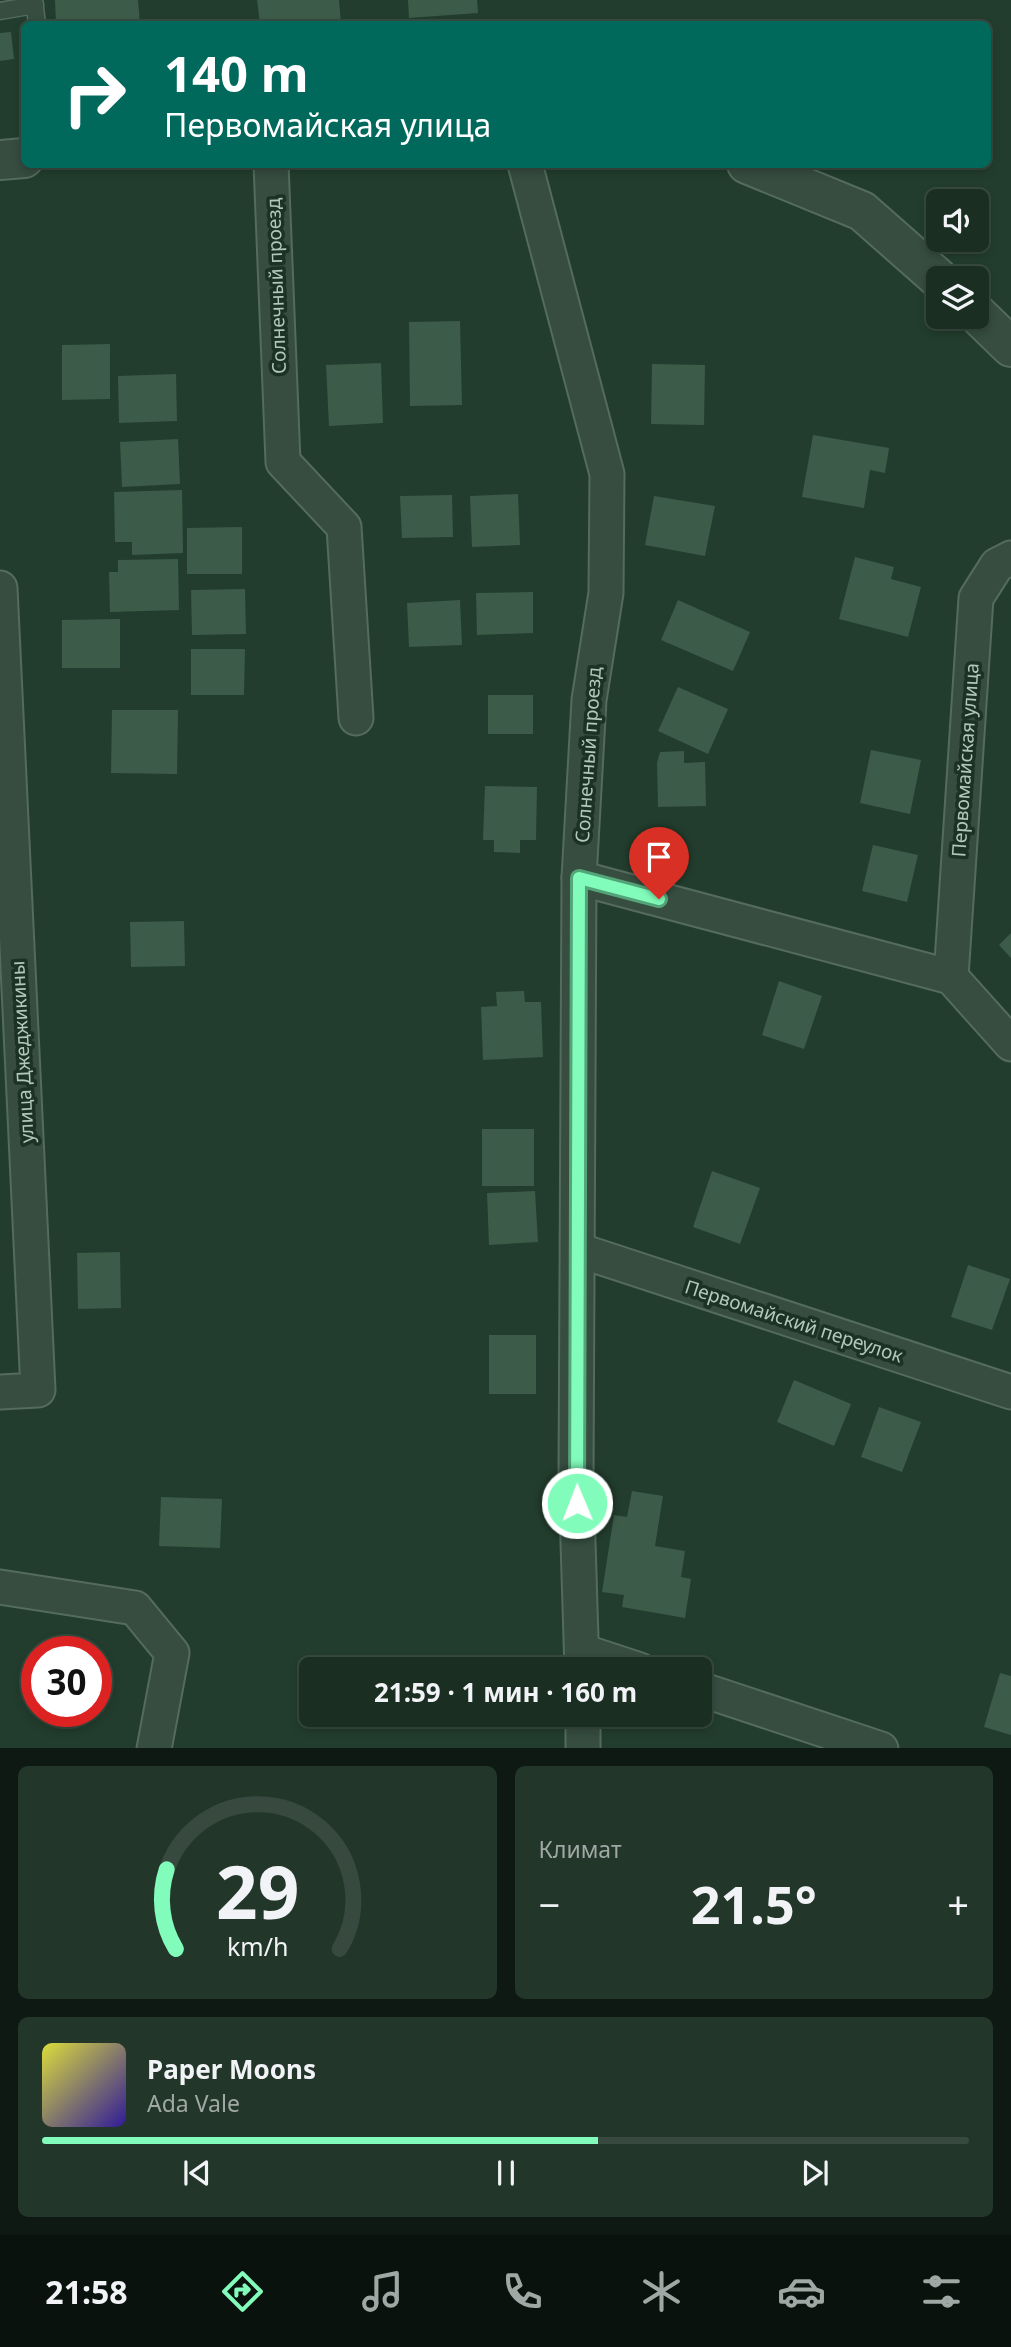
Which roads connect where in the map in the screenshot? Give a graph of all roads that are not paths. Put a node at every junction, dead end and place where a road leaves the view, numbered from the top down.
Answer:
1 (35, 2) edge
2 (0, 11) edge
3 (37, 21) edge
4 (21, 158) edge
5 (0, 160) edge
6 (271, 168) edge
7 (526, 168) edge
8 (757, 168) edge
9 (926, 267) edge
10 (1011, 558) edge
11 (0, 588) edge
12 (356, 718) dead end
13 (579, 878) junction
14 (951, 977) junction
15 (1011, 1044) edge
16 (578, 1250) junction
17 (0, 1392) edge
18 (1011, 1392) edge
19 (0, 1587) edge
20 (582, 1657) edge
21 (712, 1693) edge
22 (583, 1727) edge
23 (154, 1748) edge
24 (583, 1748) edge
25 (881, 1748) edge

1 - 2 lane
1 - 3 lane
4 - 5 street
6 - 12 street, Солнечный проезд
7 - 13 street, Солнечный проезд
8 - 9 street
10 - 14 street, Первомайская улица
11 - 17 street, улица Джеджикины
13 - 14 street
13 - 16 street, Солнечный проезд
14 - 15 street
16 - 18 street, Первомайский переулок
16 - 20 street, Солнечный проезд
19 - 23 street
21 - 25 street
22 - 24 street

